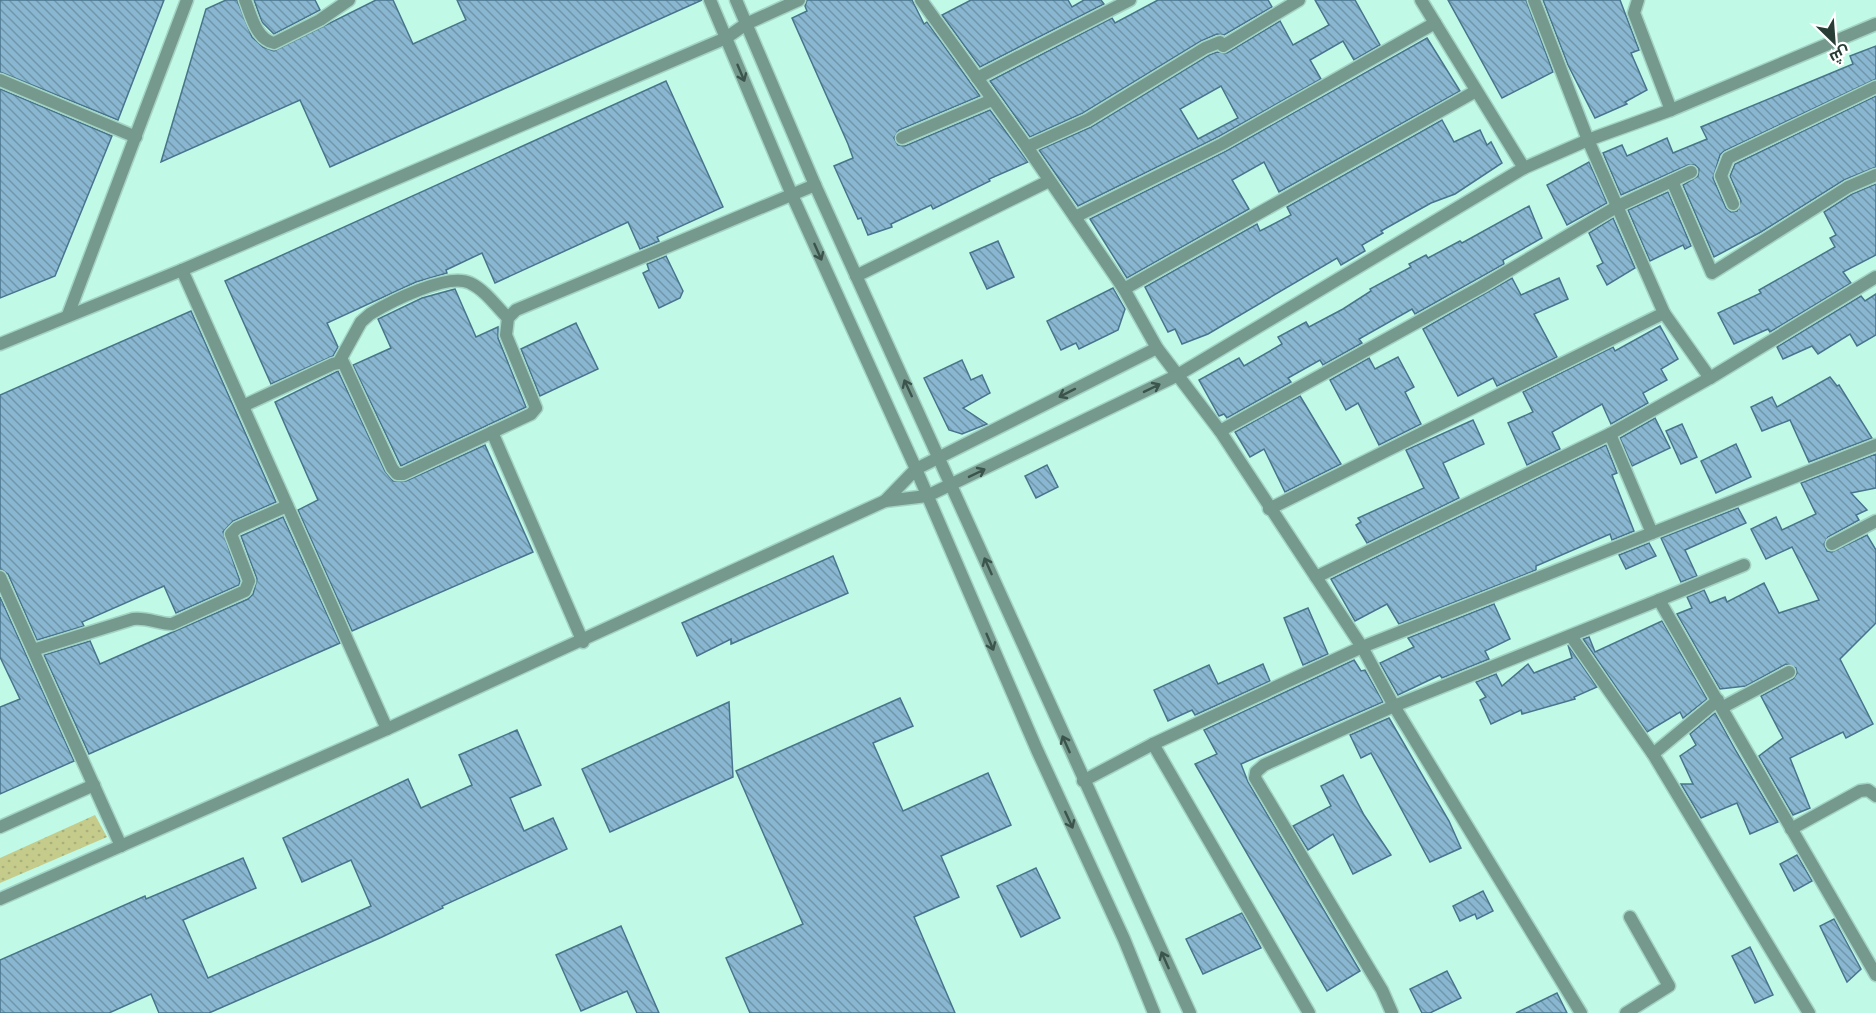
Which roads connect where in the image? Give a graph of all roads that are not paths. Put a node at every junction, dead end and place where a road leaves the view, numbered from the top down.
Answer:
1 (187, 0) edge
2 (245, 0) edge
3 (349, 0) edge
4 (710, 0) edge
5 (736, 0) edge
6 (799, 0) edge
7 (1130, 0) edge
8 (1299, 0) edge
9 (1421, 0) edge
10 (1534, 0) edge
11 (1638, 0) edge
12 (926, 2) edge
13 (1436, 23) junction
14 (746, 24) junction
15 (1876, 24) edge
16 (726, 38) junction
17 (977, 78) junction
18 (0, 80) edge
19 (1876, 87) edge
20 (1476, 91) junction
21 (992, 100) junction
22 (1671, 110) junction
23 (136, 137) junction
24 (902, 138) dead end
25 (1588, 140) junction
26 (1027, 147) junction
27 (1524, 168) junction
28 (1691, 172) dead end
29 (1876, 175) edge
30 (1049, 181) junction
31 (1672, 181) junction
32 (816, 185) junction
33 (792, 195) junction
34 (1733, 204) dead end
35 (1618, 207) junction
36 (1075, 217) junction
37 (183, 270) junction
38 (856, 276) junction
39 (1876, 277) edge
40 (1124, 289) junction
41 (1664, 313) junction
42 (68, 315) junction
43 (508, 318) junction
44 (0, 344) edge
45 (1157, 348) junction
46 (339, 362) junction
47 (1176, 376) junction
48 (1710, 378) junction
49 (243, 406) junction
50 (1220, 431) junction
51 (492, 432) junction
52 (1610, 434) junction
53 (1876, 444) edge
54 (939, 458) junction
55 (916, 468) junction
56 (952, 485) junction
57 (927, 496) junction
58 (885, 501) junction
59 (287, 506) junction
60 (1269, 509) junction
61 (1876, 521) edge
62 (1652, 532) junction
63 (1832, 544) dead end
64 (1744, 565) dead end
65 (0, 577) edge
66 (1316, 578) junction
67 (1659, 600) junction
68 (1571, 636) junction
69 (583, 642) junction
70 (1362, 647) junction
71 (33, 650) junction
72 (1789, 672) dead end
73 (1721, 703) junction
74 (1394, 706) junction
75 (387, 729) junction
76 (1153, 744) junction
77 (1653, 754) junction
78 (1083, 781) junction
79 (94, 785) junction
80 (1876, 796) edge
81 (0, 826) edge
82 (1791, 829) junction
83 (121, 846) junction
84 (0, 899) edge
85 (1630, 917) dead end
86 (1876, 975) edge
87 (1154, 1013) edge
88 (1190, 1013) edge
89 (1310, 1013) edge
90 (1392, 1013) edge
91 (1581, 1013) edge
92 (1626, 1013) edge
93 (1809, 1013) edge

1 - 23 street
2 - 3 street
4 - 16 street
5 - 14 street
6 - 14 street
7 - 17 street
8 - 26 street
9 - 13 street
10 - 25 street
11 - 22 street
12 - 17 street
13 - 20 street
13 - 36 street
14 - 16 street
14 - 32 street
15 - 22 street
16 -> 33 street
16 - 37 street
17 - 21 street
18 - 23 street
19 - 34 street
20 - 27 street
20 - 40 street
21 - 24 street
21 - 26 street
22 - 25 street
23 - 42 street
25 - 27 street
25 - 35 street
26 - 30 street
27 - 47 street
28 - 31 street
29 - 31 street
30 - 36 street
30 - 38 street
31 - 35 street
32 - 33 street
32 - 38 street
33 - 43 street
33 -> 55 street
35 - 41 street
35 - 50 street
36 - 40 street
37 - 42 street
37 - 49 street
54 -> 38 street
39 - 48 street
40 - 45 street
41 - 48 street
41 - 60 street
42 - 44 street
43 - 46 street
43 - 51 street
45 - 47 street
45 -> 54 street
46 - 49 street
46 - 51 street
47 - 50 street
56 -> 47 street
48 - 52 street
49 - 59 street
50 - 60 street
51 - 69 street
52 - 62 street
52 - 66 street
53 - 62 street
54 - 55 street
54 - 56 street
55 - 57 street
55 - 58 street
56 - 57 street
78 -> 56 street
57 - 58 street
57 -> 87 street
58 - 69 street
59 - 71 street
59 - 75 street
60 - 66 street
61 - 63 street
62 - 70 street
64 - 67 street
65 - 71 street
66 - 70 street
67 - 68 street
67 - 73 street
68 - 74 street
68 - 77 street
69 - 75 street
70 - 74 street
70 - 76 street
71 - 79 street
72 - 73 street
73 - 77 street
73 - 82 street
74 - 90 street
74 - 91 street
75 - 83 street
76 - 78 street
76 - 89 street
77 - 93 street
88 -> 78 street
79 - 81 street
79 - 83 street
80 - 82 street
82 - 86 street
83 - 84 street
85 - 92 street

